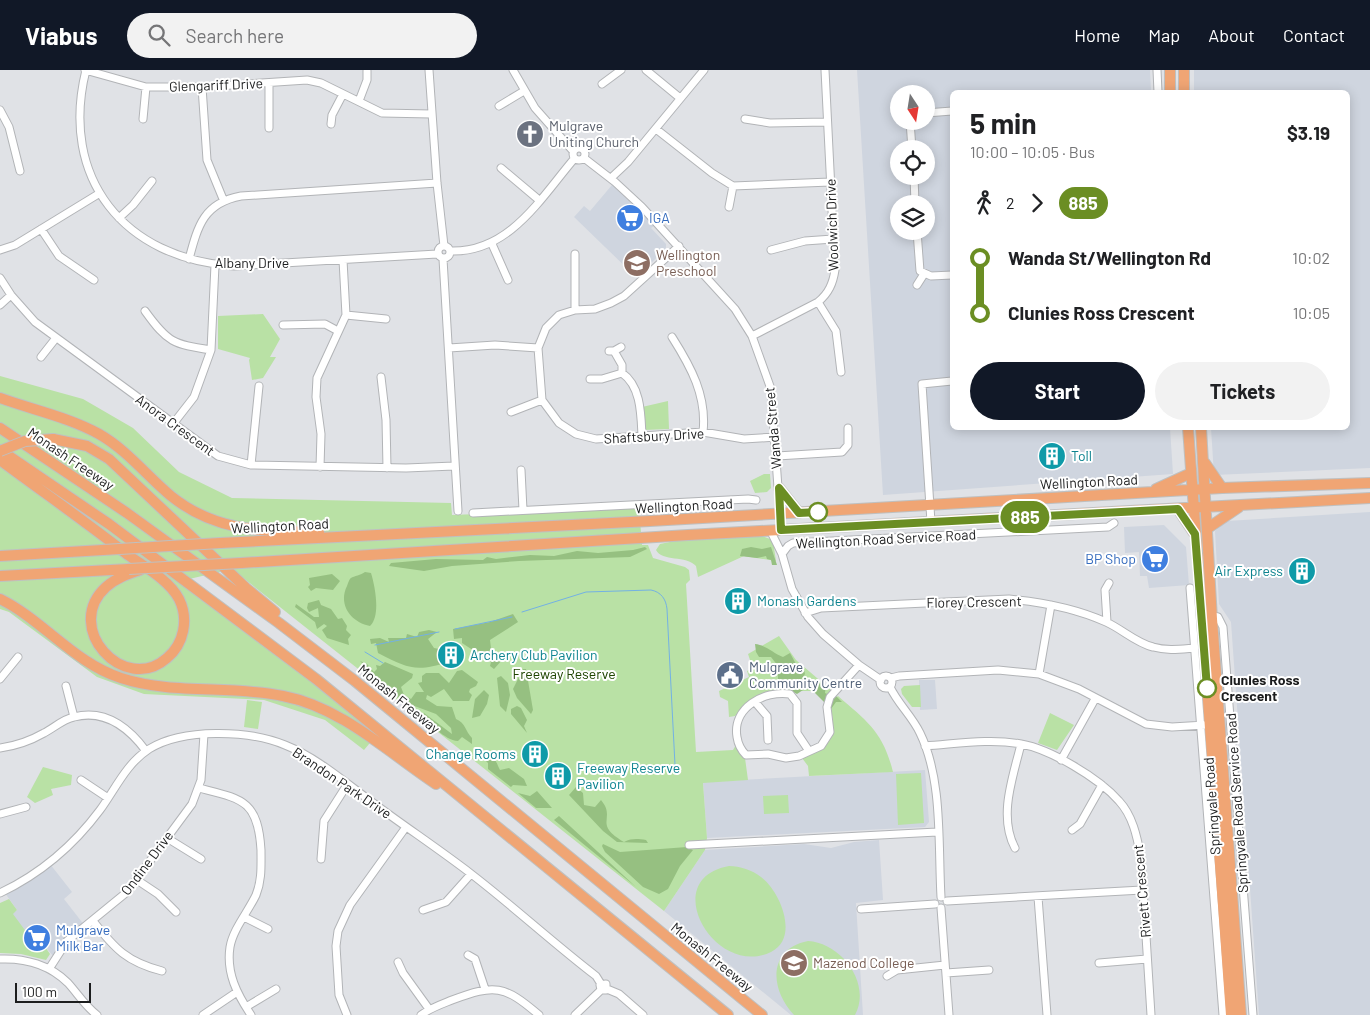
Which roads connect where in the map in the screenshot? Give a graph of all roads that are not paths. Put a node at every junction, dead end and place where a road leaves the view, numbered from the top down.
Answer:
1 (85, 70) edge
2 (429, 70) edge
3 (513, 70) edge
4 (621, 70) edge
5 (646, 70) edge
6 (704, 70) edge
7 (825, 70) edge
8 (1157, 70) edge
9 (1170, 70) edge
10 (1184, 70) edge
11 (367, 71) edge
12 (269, 83) junction
13 (602, 84) dead end
14 (146, 86) junction
15 (202, 87) junction
16 (1158, 90) edge
17 (1170, 90) edge
18 (1184, 90) edge
19 (524, 91) junction
20 (343, 94) junction
21 (680, 98) junction
22 (359, 101) junction
23 (500, 106) dead end
24 (0, 110) edge
25 (950, 112) edge
26 (935, 113) edge
27 (431, 114) junction
28 (143, 119) dead end
29 (745, 119) dead end
30 (827, 122) junction
31 (331, 124) dead end
32 (269, 128) dead end
33 (656, 129) junction
34 (574, 155) junction
35 (584, 158) junction
36 (501, 168) dead end
37 (20, 171) dead end
38 (613, 180) junction
39 (152, 181) dead end
40 (830, 182) junction
41 (436, 183) junction
42 (733, 186) junction
43 (100, 193) junction
44 (223, 199) junction
45 (539, 200) junction
46 (729, 206) dead end
47 (119, 218) junction
48 (41, 229) junction
49 (833, 239) junction
50 (918, 240) edge
51 (492, 244) junction
52 (444, 246) junction
53 (678, 246) junction
54 (0, 250) edge
55 (771, 250) dead end
56 (450, 251) junction
57 (575, 254) dead end
58 (440, 256) junction
59 (190, 259) junction
60 (343, 260) junction
61 (215, 265) junction
62 (924, 274) junction
63 (950, 275) edge
64 (0, 278) edge
65 (94, 280) dead end
66 (508, 280) dead end
67 (917, 285) dead end
68 (11, 295) junction
69 (818, 302) junction
70 (0, 305) edge
71 (575, 310) junction
72 (145, 311) dead end
73 (346, 315) junction
74 (386, 319) dead end
75 (283, 325) dead end
76 (338, 331) junction
77 (752, 336) junction
78 (672, 337) dead end
79 (56, 338) junction
80 (621, 347) dead end
81 (449, 348) junction
82 (538, 348) junction
83 (211, 350) junction
84 (41, 357) dead end
85 (622, 372) junction
86 (841, 372) dead end
87 (381, 377) dead end
88 (588, 379) dead end
89 (950, 381) edge
90 (259, 386) dead end
91 (0, 398) edge
92 (542, 400) junction
93 (510, 412) dead end
94 (174, 424) junction
95 (0, 428) edge
96 (848, 428) dead end
97 (1188, 430) edge
98 (1201, 430) edge
99 (703, 432) junction
100 (642, 436) junction
101 (776, 437) junction
102 (0, 450) edge
103 (777, 456) junction
104 (0, 460) edge
105 (1204, 460) junction
106 (251, 465) junction
107 (454, 466) junction
108 (320, 468) junction
109 (387, 468) junction
110 (521, 470) dead end
111 (1191, 473) junction
112 (1370, 483) edge
113 (779, 488) junction
114 (1222, 488) junction
115 (1205, 489) junction
116 (1192, 490) junction
117 (1148, 493) junction
118 (1370, 498) edge
119 (756, 500) dead end
120 (930, 505) junction
121 (1242, 506) junction
122 (1193, 508) junction
123 (1206, 508) junction
124 (1178, 509) junction
125 (523, 510) junction
126 (458, 511) dead end
127 (473, 513) dead end
128 (799, 513) junction
129 (780, 514) junction
130 (636, 522) junction
131 (931, 522) junction
132 (1114, 523) dead end
133 (846, 526) junction
134 (1208, 528) junction
135 (775, 530) junction
136 (393, 534) junction
137 (1195, 534) junction
138 (637, 538) junction
139 (847, 540) junction
140 (782, 554) junction
141 (0, 556) edge
142 (131, 571) junction
143 (0, 576) edge
144 (1109, 583) dead end
145 (1195, 590) junction
146 (0, 599) edge
147 (1051, 605) junction
148 (805, 613) junction
149 (1207, 615) junction
150 (1107, 622) junction
151 (1195, 648) junction
152 (18, 657) dead end
153 (859, 665) junction
154 (1039, 674) junction
155 (891, 678) junction
156 (0, 679) edge
157 (881, 680) junction
158 (355, 681) junction
159 (66, 686) dead end
160 (890, 687) junction
161 (1095, 698) junction
162 (755, 702) junction
163 (74, 717) junction
164 (1210, 724) junction
165 (204, 734) junction
166 (768, 740) dead end
167 (1022, 744) junction
168 (925, 746) junction
169 (0, 748) edge
170 (809, 750) junction
171 (146, 751) junction
172 (1061, 760) junction
173 (81, 780) dead end
174 (348, 785) junction
175 (1102, 786) junction
176 (199, 788) junction
177 (108, 798) junction
178 (26, 806) dead end
179 (0, 814) edge
180 (480, 814) junction
181 (406, 827) junction
182 (1072, 830) dead end
183 (938, 832) junction
184 (167, 838) junction
185 (689, 845) dead end
186 (1015, 848) dead end
187 (201, 859) dead end
188 (321, 859) dead end
189 (1216, 864) junction
190 (471, 874) junction
191 (137, 880) junction
192 (1142, 890) junction
193 (0, 893) edge
194 (1038, 896) junction
195 (944, 899) junction
196 (938, 906) junction
197 (1245, 907) junction
198 (1228, 908) junction
199 (861, 909) dead end
200 (423, 910) dead end
201 (176, 912) dead end
202 (244, 917) junction
203 (93, 921) junction
204 (268, 930) dead end
205 (468, 955) dead end
206 (0, 959) edge
207 (1147, 959) junction
208 (398, 962) dead end
209 (1099, 963) dead end
210 (49, 969) junction
211 (946, 969) junction
212 (989, 970) dead end
213 (162, 971) dead end
214 (886, 976) dead end
215 (1250, 986) junction
216 (603, 987) junction
217 (276, 989) dead end
218 (485, 989) junction
219 (237, 992) junction
220 (1240, 995) junction
221 (246, 1007) junction
222 (429, 1009) junction
223 (97, 1015) edge
224 (203, 1015) edge
225 (251, 1015) edge
226 (347, 1015) edge
227 (421, 1015) edge
228 (539, 1015) edge
229 (575, 1015) edge
230 (643, 1015) edge
231 (728, 1015) edge
232 (762, 1015) edge
233 (949, 1015) edge
234 (1047, 1015) edge
235 (1151, 1015) edge
236 (1223, 1015) edge
237 (1231, 1015) edge
238 (1241, 1015) edge
239 (1253, 1015) edge

1 - 14 street, Glengariff Drive
1 - 43 street, Albany Drive
2 - 27 street
3 - 19 street
4 - 13 street
5 - 21 street
6 - 21 street
7 - 30 street, Woolwich Drive
8 - 16 street
9 - 17 highway
10 - 18 highway
11 - 22 street
12 - 15 street, Glengariff Drive
12 - 20 street, Glengariff Drive
12 - 32 street
14 - 15 street, Glengariff Drive
14 - 28 street
15 - 44 street
19 - 23 street
19 - 34 street
20 - 22 street, Glengariff Drive
20 - 31 street
21 - 33 street
22 - 27 street, Glengariff Drive
24 - 37 street
25 - 26 street
27 - 41 street
29 - 30 street
30 - 40 street, Woolwich Drive
33 - 38 street
33 - 42 street
34 - 35 street
34 - 35 street, Wanda Street
34 - 45 street
35 - 38 street, Wanda Street
36 - 45 street
38 - 53 street, Wanda Street
39 - 47 street
40 - 42 street
40 - 49 street, Woolwich Drive
41 - 44 street
41 - 52 street
42 - 46 street
43 - 47 street, Albany Drive
43 - 48 street
44 - 59 street
45 - 51 street
47 - 59 street, Albany Drive
48 - 54 street
48 - 65 street
49 - 55 street
49 - 69 street, Woolwich Drive
50 - 62 street
51 - 56 street
51 - 66 street
52 - 56 street
52 - 58 street
53 - 71 street
53 - 77 street, Wanda Street
56 - 58 street
57 - 71 street
58 - 60 street, Albany Drive
58 - 81 street
59 - 61 street, Albany Drive
60 - 61 street, Albany Drive
60 - 73 street
61 - 83 street
62 - 63 street
62 - 67 street
64 - 68 street, Anora Crescent
68 - 70 street
68 - 79 street, Anora Crescent
69 - 77 street, Woolwich Drive
69 - 86 street
71 - 82 street
72 - 83 street
73 - 74 street
73 - 76 street
75 - 76 street
76 - 108 street
77 - 101 street, Wanda Street
78 - 99 street
79 - 84 street
79 - 94 street, Anora Crescent
80 - 85 street
81 - 82 street
81 - 107 street
82 - 92 street
83 - 94 street
85 - 88 street
85 - 100 street
87 - 109 street
89 - 120 street
90 - 106 street
91 - 136 highway
92 - 93 street
92 - 100 street, Shaftsbury Drive
94 - 106 street, Anora Crescent
95 - 158 highway, Monash Freeway
96 - 103 street
97 - 111 highway, Springvale Road
98 - 105 highway, Springvale Road
99 - 100 street, Shaftsbury Drive
99 - 101 street, Shaftsbury Drive
101 - 103 street, Wanda Street
102 - 158 highway, bridge
102 - 180 highway
103 - 113 street, Wanda Street
104 - 142 highway
105 - 114 highway
105 - 115 highway, Springvale Road
106 - 108 street, Anora Crescent
107 - 109 street, Anora Crescent
107 - 126 street
108 - 109 street, Anora Crescent
110 - 125 street
111 - 116 highway, Springvale Road
111 - 117 highway
112 - 114 highway, Wellington Road
113 - 128 highway
113 - 129 street, Wanda Street
114 - 115 highway, Wellington Road
115 - 116 highway, Wellington Road
115 - 123 highway, Springvale Road
116 - 117 highway, Wellington Road
116 - 122 highway, Springvale Road
117 - 120 highway, Wellington Road
118 - 121 highway, Wellington Road
119 - 125 street, Wellington Road
120 - 128 highway, Wellington Road
120 - 131 street
121 - 123 highway, Wellington Road
121 - 134 highway
122 - 123 highway, Wellington Road
122 - 124 highway, Wellington Road
122 - 137 highway, Springvale Road
123 - 134 highway, Springvale Road
124 - 131 highway, Wellington Road
124 - 137 highway
125 - 127 street, Wellington Road
128 - 129 highway, Wellington Road
129 - 130 highway, Wellington Road
129 - 135 street, Wanda Street
130 - 136 highway, Wellington Road
130 - 138 highway
131 - 133 highway, Wellington Road
132 - 139 street, Wellington Road Service Road
133 - 135 highway, Wellington Road
133 - 139 street
134 - 149 highway, Springvale Road
135 - 138 highway, Wellington Road
135 - 140 street
136 - 141 highway, Wellington Road, bridge
137 - 145 highway, Springvale Road
138 - 142 highway, Wellington Road, bridge
139 - 140 street, Wellington Road Service Road
140 - 148 street
142 - 143 highway, Wellington Road
144 - 150 street
145 - 149 highway, Springvale Road
145 - 151 street
146 - 180 highway
147 - 148 street, Florey Crescent
147 - 150 street, Florey Crescent
147 - 154 street
148 - 153 street
149 - 164 highway, Springvale Road
149 - 197 street, Springvale Road Service Road
150 - 151 street, Florey Crescent
151 - 164 street
152 - 156 street
153 - 157 street
153 - 170 street
154 - 155 street
154 - 161 street
155 - 157 street
155 - 160 street
157 - 160 street
158 - 232 highway, Monash Freeway
159 - 163 street
160 - 168 street
161 - 164 street
161 - 172 street
162 - 166 street
162 - 170 street
162 - 170 street
163 - 169 street
163 - 171 street
164 - 189 highway, Springvale Road
164 - 198 highway, Springvale Road
165 - 171 street, Brandon Park Drive
165 - 174 street, Brandon Park Drive
165 - 176 street, Ondine Drive
167 - 168 street, Rivett Crescent
167 - 172 street, Rivett Crescent
167 - 186 street
168 - 183 street
171 - 177 street, Brandon Park Drive
172 - 175 street, Rivett Crescent
173 - 177 street
174 - 181 street, Brandon Park Drive
174 - 188 street
175 - 182 street
175 - 192 street, Rivett Crescent
176 - 184 street, Ondine Drive
176 - 202 street
177 - 193 street, Brandon Park Drive
178 - 179 street
180 - 231 highway
181 - 190 street, Brandon Park Drive
181 - 226 street
183 - 185 street
183 - 195 street
184 - 187 street
184 - 191 street, Ondine Drive
189 - 198 highway, Springvale Road
189 - 236 street
190 - 200 street
190 - 216 street, Brandon Park Drive
191 - 201 street
191 - 203 street, Ondine Drive
192 - 194 street
192 - 207 street, Rivett Crescent
194 - 195 street
194 - 234 street
195 - 196 street
196 - 199 street
196 - 211 street
197 - 198 highway
197 - 215 street
198 - 220 highway, Springvale Road
198 - 237 highway, Springvale Road
202 - 204 street
202 - 219 street
203 - 210 street, Ondine Drive
203 - 213 street
205 - 218 street
206 - 210 street
207 - 209 street
207 - 235 street, Rivett Crescent
208 - 222 street
210 - 223 street
211 - 212 street
211 - 214 street
211 - 233 street
215 - 220 street
215 - 239 street
216 - 229 street
216 - 230 street, Brandon Park Drive
217 - 221 street
218 - 222 street
218 - 228 street
219 - 221 street
219 - 224 street
220 - 238 highway, Springvale Road
221 - 225 street
222 - 227 street

